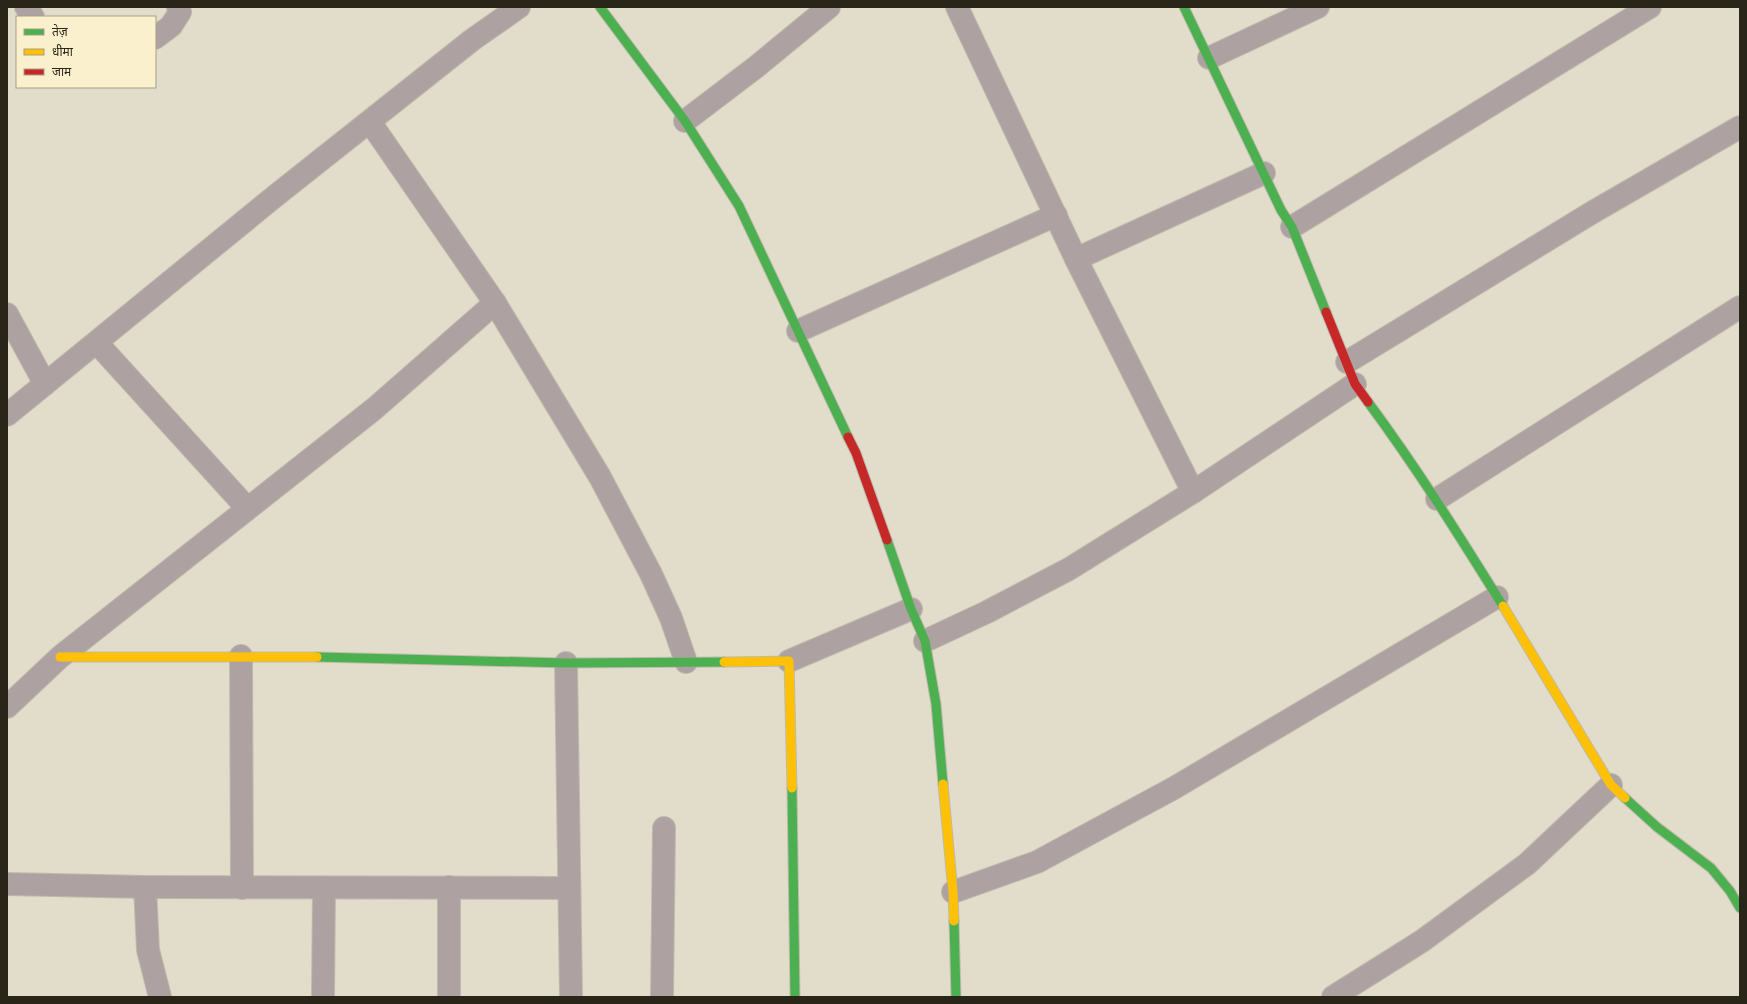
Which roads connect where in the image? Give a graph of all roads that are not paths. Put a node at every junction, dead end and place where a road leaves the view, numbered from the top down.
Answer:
1 (26, 7) edge
2 (178, 7) edge
3 (519, 7) edge
4 (600, 7) edge
5 (829, 7) edge
6 (957, 7) edge
7 (1184, 7) edge
8 (1318, 7) edge
9 (1650, 7) edge
10 (32, 16) edge
11 (156, 37) edge
12 (1209, 58) junction
13 (370, 122) junction
14 (685, 122) junction
15 (1740, 127) edge
16 (1264, 173) junction
17 (1056, 215) junction
18 (1292, 227) junction
19 (1076, 259) junction
20 (496, 303) junction
21 (1740, 307) edge
22 (7, 314) edge
23 (798, 331) junction
24 (97, 343) junction
25 (1347, 362) junction
26 (45, 384) junction
27 (1355, 384) junction
28 (7, 416) edge
29 (1193, 492) junction
30 (1437, 499) junction
31 (247, 508) junction
32 (1497, 598) junction
33 (911, 609) junction
34 (925, 642) junction
35 (242, 656) junction
36 (60, 657) junction
37 (789, 661) junction
38 (686, 662) junction
39 (566, 663) junction
40 (7, 707) edge
41 (1611, 785) junction
42 (664, 828) dead end
43 (7, 884) edge
44 (145, 887) junction
45 (449, 887) junction
46 (242, 888) junction
47 (324, 888) junction
48 (569, 888) junction
49 (953, 892) junction
50 (1740, 908) edge
51 (160, 997) edge
52 (323, 997) edge
53 (449, 997) edge
54 (571, 997) edge
55 (662, 997) edge
56 (795, 997) edge
57 (956, 997) edge
58 (1333, 997) edge

1 - 10 street
2 - 11 street
3 - 13 street
4 - 14 street
5 - 14 street
6 - 17 street
7 - 12 street
8 - 12 street
9 - 18 street
12 - 16 street
13 - 20 street
13 - 24 street
14 - 23 street
15 - 25 street
16 - 18 street
16 - 19 street
17 - 19 street
17 - 23 street
18 - 25 street
19 - 29 street
20 - 31 street
20 - 38 street
21 - 30 street
22 - 26 street
23 - 33 street
24 - 26 street
24 - 31 street
25 - 27 street
26 - 28 street
27 - 29 street
27 - 30 street
29 - 34 street
30 - 32 street
31 - 36 street
32 - 41 street
32 - 49 street
33 - 34 street
33 - 37 street
34 - 49 street
35 - 36 street
35 - 39 street
35 - 46 street
36 - 40 street
37 - 38 street
37 - 56 street
38 - 39 street
39 - 48 street
41 - 50 street
41 - 58 street
42 - 55 street
43 - 44 street
44 - 46 street
44 - 51 street
45 - 47 street
45 - 48 street
45 - 53 street
46 - 47 street
47 - 52 street
48 - 54 street
49 - 57 street

